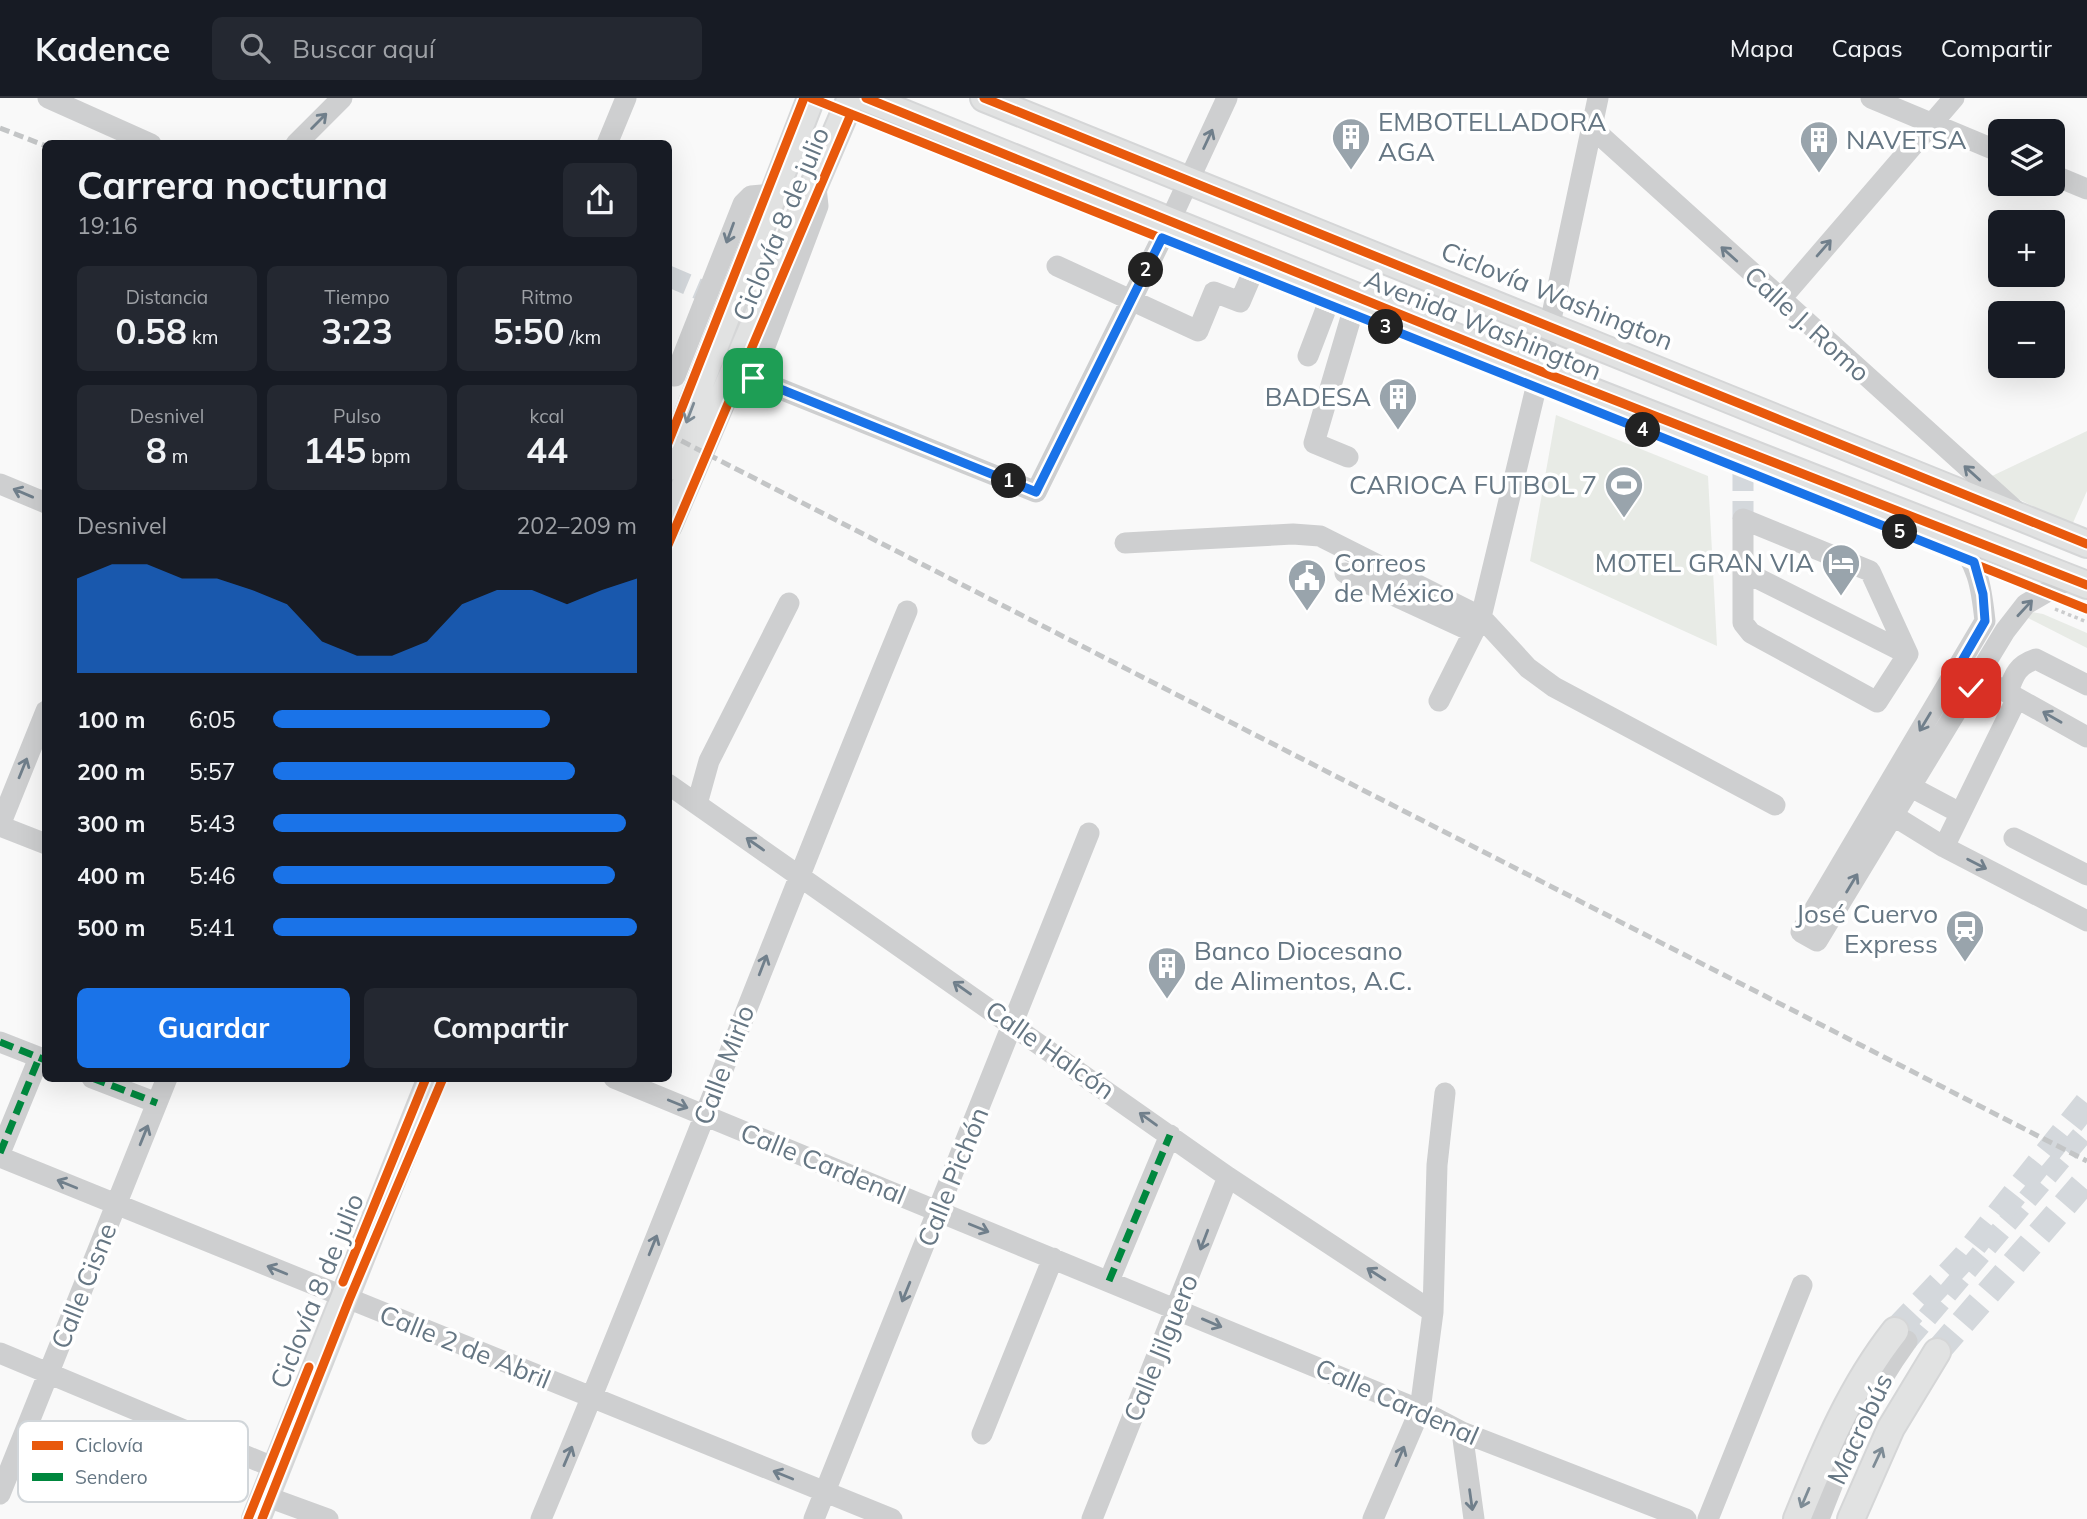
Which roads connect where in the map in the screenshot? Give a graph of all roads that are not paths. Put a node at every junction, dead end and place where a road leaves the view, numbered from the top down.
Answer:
1 (48, 98) edge
2 (342, 98) edge
3 (626, 98) edge
4 (811, 98) edge
5 (850, 98) edge
6 (866, 98) edge
7 (984, 98) edge
8 (1227, 98) edge
9 (1598, 98) edge
10 (1871, 98) edge
11 (1954, 98) edge
12 (1932, 124) junction
13 (1592, 128) junction
14 (142, 140) edge
15 (300, 140) edge
16 (609, 140) edge
17 (1988, 147) edge
18 (2065, 179) edge
19 (1189, 181) junction
20 (814, 184) junction
21 (2087, 189) edge
22 (772, 194) junction
23 (1170, 222) junction
24 (1057, 266) dead end
25 (1252, 274) dead end
26 (1345, 293) junction
27 (1131, 300) junction
28 (1780, 300) junction
29 (1549, 326) junction
30 (1308, 356) dead end
31 (1540, 371) junction
32 (672, 375) edge
33 (672, 456) edge
34 (1348, 457) dead end
35 (0, 484) edge
36 (42, 501) edge
37 (672, 515) edge
38 (2023, 518) junction
39 (1953, 534) junction
40 (1125, 543) dead end
41 (2087, 543) edge
42 (1743, 571) junction
43 (1345, 573) dead end
44 (2079, 581) edge
45 (789, 603) dead end
46 (906, 611) dead end
47 (1985, 621) junction
48 (1477, 624) junction
49 (2005, 631) junction
50 (1908, 654) junction
51 (1959, 666) junction
52 (1978, 676) junction
53 (2087, 685) edge
54 (2012, 695) junction
55 (1439, 701) dead end
56 (42, 720) edge
57 (2087, 737) edge
58 (672, 787) edge
59 (1911, 787) junction
60 (697, 804) junction
61 (1775, 805) dead end
62 (1885, 810) junction
63 (1960, 813) junction
64 (0, 825) edge
65 (1089, 833) dead end
66 (2014, 838) dead end
67 (42, 842) edge
68 (1944, 847) junction
69 (798, 873) junction
70 (2085, 874) edge
71 (2087, 921) edge
72 (1015, 1024) junction
73 (0, 1042) edge
74 (42, 1059) edge
75 (102, 1082) edge
76 (165, 1082) edge
77 (430, 1082) edge
78 (624, 1082) edge
79 (1445, 1093) dead end
80 (157, 1103) junction
81 (705, 1115) junction
82 (1170, 1135) junction
83 (0, 1155) edge
84 (1228, 1177) junction
85 (117, 1204) junction
86 (939, 1211) junction
87 (1053, 1258) junction
88 (1109, 1281) junction
89 (1802, 1285) dead end
90 (344, 1298) junction
91 (1177, 1309) junction
92 (1433, 1312) junction
93 (1914, 1342) junction
94 (0, 1353) edge
95 (48, 1373) junction
96 (592, 1399) junction
97 (1420, 1410) junction
98 (29, 1421) edge
99 (163, 1421) edge
100 (1462, 1432) junction
101 (982, 1434) dead end
102 (18, 1449) edge
103 (248, 1457) edge
104 (275, 1468) junction
105 (825, 1492) junction
106 (0, 1494) edge
107 (260, 1507) edge
108 (328, 1519) edge
109 (541, 1519) edge
110 (814, 1519) edge
111 (892, 1519) edge
112 (1092, 1519) edge
113 (1373, 1519) edge
114 (1474, 1519) edge
115 (1686, 1519) edge
116 (1708, 1519) edge
117 (1797, 1519) edge
118 (1819, 1519) edge
119 (1828, 1519) edge
120 (1850, 1519) edge

1 - 14 street
15 -> 2 street
3 - 16 street
4 - 22 main road
5 - 20 main road
6 - 23 main road, Avenida Washington
7 - 19 main road, Avenida Washington
19 -> 8 street
9 - 13 street
10 - 12 street
11 - 12 street
12 - 17 street
28 -> 12 street
28 -> 13 street, Calle J. Romo
13 - 29 street
18 - 21 street
19 - 23 street
19 - 29 main road, Avenida Washington
20 - 27 street
20 - 37 main road
22 -> 32 street
22 -> 33 main road
23 - 26 main road, Avenida Washington
23 - 27 street
24 - 27 street
25 - 27 street
26 - 30 street
26 - 31 main road, Avenida Washington
26 - 34 street
38 -> 28 street, Calle J. Romo
29 - 31 street
29 - 38 main road, Avenida Washington
31 - 39 main road, Avenida Washington
31 - 48 street
36 -> 35 street
38 - 41 main road, Avenida Washington
39 - 44 main road, Avenida Washington
39 - 47 street
40 - 48 street
41 - 44 main road
42 - 50 street
42 - 50 street
42 - 50 street
43 - 48 street
49 -> 44 street
45 - 60 street
46 - 69 street, Calle Mirlo
47 - 49 street
47 - 51 street
48 - 55 street
48 - 61 street
49 - 52 street
51 - 52 street
51 -> 62 street
52 - 54 street
52 - 59 street
53 - 54 street
57 -> 54 street
54 - 63 street
64 -> 56 street
58 - 60 street, Calle Halcón
59 - 62 street
59 - 63 street
69 -> 60 street, Calle Halcón
62 -> 62 street
62 - 68 street
63 - 68 street
64 - 67 street
65 - 72 street, Calle Pichón
66 - 70 street
68 -> 71 street
72 -> 69 street, Calle Halcón
81 -> 69 street, Calle Mirlo
82 -> 72 street, Calle Halcón
72 - 86 street, Calle Pichón
73 - 74 street
74 - 83 street, Calle 2 de Abril
75 - 80 street
76 - 80 street, Calle Cisne
77 - 90 main road
78 -> 81 street, Calle Cardenal
79 - 92 street
85 -> 80 street, Calle Cisne
81 - 86 street, Calle Cardenal
96 -> 81 street, Calle Mirlo
82 - 84 street, Calle Halcón
82 - 88 street
85 -> 83 street, Calle 2 de Abril
84 -> 91 street, Calle Jilguero
92 -> 84 street, Calle Halcón
90 -> 85 street, Calle 2 de Abril
85 - 95 street, Calle Cisne
86 -> 87 street, Calle Cardenal
86 -> 105 street, Calle Pichón
87 - 88 street, Calle Cardenal
87 - 101 street
88 - 91 street, Calle Cardenal
89 - 116 street
90 - 96 street, Calle 2 de Abril
90 - 104 main road
91 -> 97 street, Calle Cardenal
91 - 112 street, Calle Jilguero
92 - 97 street
93 -> 117 main road
93 - 118 street, Macrobús
93 - 119 street, Macrobús
120 -> 93 main road
94 - 95 street
95 - 98 street, Calle Cisne
95 - 99 street
105 -> 96 street, Calle 2 de Abril
109 -> 96 street, Calle Mirlo
97 - 100 street, Calle Cardenal
113 -> 97 street
100 -> 114 street
100 - 115 street, Calle Cardenal
102 - 106 street, Calle Cisne
103 - 104 street
104 - 107 main road
105 - 110 street, Calle Pichón
105 - 111 street, Calle 2 de Abril
107 - 108 street

